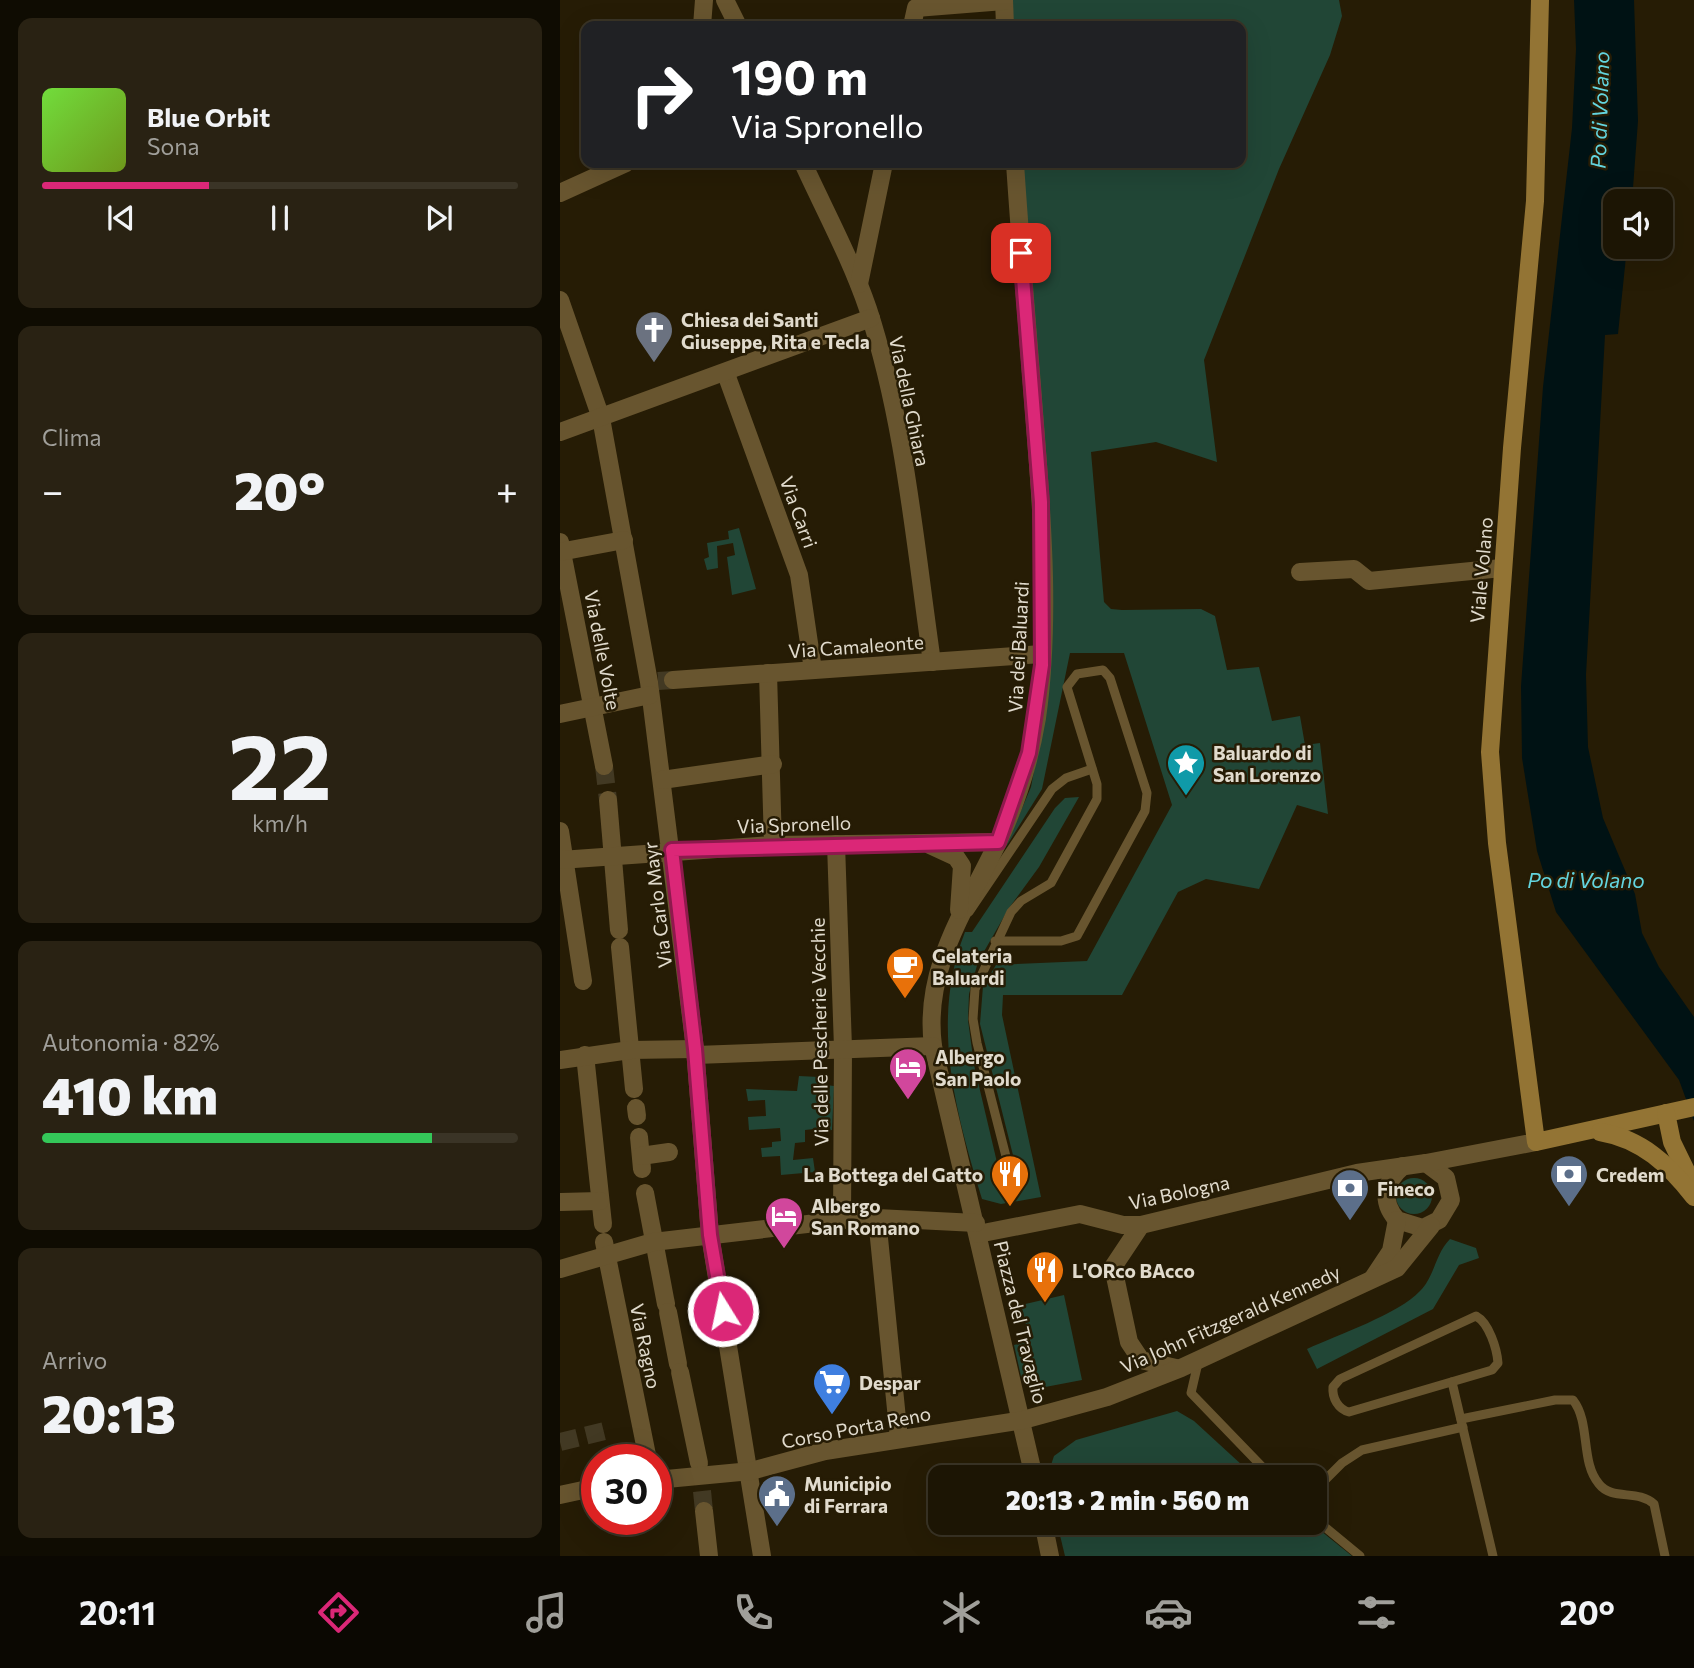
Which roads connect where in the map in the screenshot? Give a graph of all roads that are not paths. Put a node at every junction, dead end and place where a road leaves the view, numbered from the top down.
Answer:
1 (704, 0) edge
2 (726, 0) edge
3 (1004, 0) edge
4 (1540, 0) edge
5 (702, 21) edge
6 (736, 21) edge
7 (913, 21) edge
8 (1005, 21) edge
9 (615, 168) edge
10 (805, 168) edge
11 (883, 168) edge
12 (1015, 168) edge
13 (560, 192) edge
14 (859, 284) junction
15 (560, 300) edge
16 (871, 318) junction
17 (726, 374) junction
18 (601, 418) junction
19 (560, 432) edge
20 (624, 540) junction
21 (561, 548) edge
22 (1502, 568) junction
23 (1300, 572) dead end
24 (1042, 654) junction
25 (932, 662) junction
26 (813, 670) junction
27 (768, 673) junction
28 (658, 684) junction
29 (593, 706) junction
30 (560, 714) edge
31 (773, 764) junction
32 (604, 766) tunnel mouth
33 (1092, 769) junction
34 (662, 780) junction
35 (608, 800) tunnel mouth
36 (560, 831) edge
37 (917, 842) junction
38 (998, 842) junction
39 (836, 844) junction
40 (773, 845) junction
41 (672, 850) junction
42 (612, 856) junction
43 (563, 859) edge
44 (956, 927) junction
45 (995, 941) junction
46 (569, 951) edge
47 (583, 981) dead end
48 (933, 1046) junction
49 (843, 1048) junction
50 (631, 1050) junction
51 (696, 1052) junction
52 (586, 1055) junction
53 (560, 1060) edge
54 (634, 1089) dead end
55 (1690, 1108) edge
56 (1666, 1114) junction
57 (1593, 1130) junction
58 (639, 1138) dead end
59 (1536, 1142) junction
60 (1513, 1146) junction
61 (669, 1152) dead end
62 (1426, 1163) junction
63 (1403, 1166) junction
64 (1346, 1175) junction
65 (1011, 1176) dead end
66 (1450, 1187) junction
67 (1694, 1187) edge
68 (645, 1193) dead end
69 (1386, 1195) junction
70 (1694, 1197) edge
71 (600, 1201) junction
72 (560, 1202) edge
73 (877, 1218) junction
74 (842, 1220) junction
75 (1397, 1220) junction
76 (1141, 1225) junction
77 (1431, 1226) junction
78 (977, 1228) junction
79 (710, 1235) junction
80 (604, 1241) junction
81 (653, 1242) junction
82 (560, 1269) edge
83 (1373, 1278) junction
84 (1199, 1360) junction
85 (1181, 1368) junction
86 (1452, 1382) junction
87 (1023, 1420) junction
88 (1462, 1423) junction
89 (899, 1439) junction
90 (645, 1444) edge
91 (1032, 1465) edge
92 (1260, 1465) edge
93 (751, 1471) junction
94 (701, 1476) junction
95 (1327, 1478) edge
96 (672, 1479) edge
97 (581, 1490) edge
98 (560, 1495) edge
99 (704, 1511) tunnel mouth
100 (1327, 1529) edge
101 (1046, 1535) edge
102 (709, 1556) edge
103 (762, 1556) edge
104 (1050, 1556) edge
105 (1360, 1556) edge
106 (1493, 1556) edge
107 (1665, 1556) edge

1 - 5 street
2 - 6 street
3 - 7 street
3 - 8 street
4 - 22 main road, Viale Volano
9 - 13 street
10 - 14 street, Via della Ghiara
11 - 14 street
12 - 24 street, Via dei Baluardi
14 - 16 street, Via della Ghiara
15 - 18 street, Via Carlo Mayr
16 - 17 street
16 - 25 street, Via della Ghiara
17 - 18 street
17 - 26 street, Via Carri
18 - 19 street
18 - 20 street, Via Carlo Mayr
20 - 21 street
20 - 28 street, Via Carlo Mayr
21 - 29 street, Via delle Volte
22 - 23 street
22 - 59 main road, Viale Volano
24 - 25 street, Via Camaleonte
24 - 38 street, Via dei Baluardi
25 - 26 street, Via Camaleonte
26 - 27 street, Via Camaleonte
27 - 28 street, Via Camaleonte
27 - 31 street
28 - 29 street, Via Camaleonte
28 - 34 street, Via Carlo Mayr
29 - 30 street, Via Camaleonte
29 - 32 street, Via delle Volte
31 - 34 street
31 - 40 street
33 - 44 lane
33 - 45 lane
33 - 45 lane
34 - 41 street, Via Carlo Mayr
35 - 42 street
36 - 43 street
37 - 38 street, Via Spronello
37 - 39 street, Via Spronello
37 - 44 street, Via Spronello
38 - 44 street, Via dei Baluardi
39 - 40 street, Via Spronello
39 - 49 street, Via delle Pescherie Vecchie
40 - 41 street, Via Spronello
41 - 42 street, Via Spronello
41 - 51 street, Via Carlo Mayr
42 - 43 street, Via Spronello
42 - 50 street
43 - 46 street
44 - 48 street, Via dei Baluardi
45 - 65 lane
46 - 47 street
48 - 49 street
48 - 78 street, Via dei Baluardi
49 - 51 street
49 - 74 street, Via delle Pescherie Vecchie
50 - 51 street
50 - 52 street
50 - 54 street
51 - 79 street, Via Carlo Mayr
52 - 53 street
52 - 71 street, Via Ragno
55 - 56 main road, Via Bologna
56 - 57 main road, Via Bologna
56 - 67 main road
57 - 59 main road, Via Bologna
57 - 70 main road
58 - 61 street
59 - 60 street, Via Bologna
60 - 62 street, Via Bologna
60 - 66 street, Via Bologna
62 - 63 street, Via Bologna
62 - 66 street
63 - 64 street, Via Bologna
63 - 69 street
64 - 69 street
64 - 76 street, Via Bologna
66 - 77 street, Via Bologna
68 - 81 street
69 - 75 street
71 - 72 street
71 - 80 street, Via Ragno
73 - 74 street, Via Bologna
73 - 78 street, Via Bologna
73 - 89 street
74 - 79 street, Via Bologna
75 - 77 street
75 - 83 street
76 - 78 street, Via Bologna
76 - 85 street
77 - 83 street, Via John Fitzgerald Kennedy
78 - 87 street, Piazza del Travaglio
79 - 81 street, Via Bologna
79 - 93 street, Via Carlo Mayr
80 - 81 street, Via Bologna
80 - 82 street, Via Bologna
80 - 90 street, Via Ragno
81 - 94 street
83 - 84 street, Via John Fitzgerald Kennedy
84 - 85 street, Via John Fitzgerald Kennedy
84 - 92 lane
85 - 87 street, Via John Fitzgerald Kennedy
86 - 86 lane
86 - 88 lane
87 - 89 street, Corso Porta Reno
87 - 91 street, Piazza del Travaglio
88 - 95 lane
88 - 106 lane
88 - 107 lane
89 - 93 street, Corso Porta Reno
93 - 94 street, Corso Porta Reno
93 - 103 street, Via Carlo Mayr
94 - 96 street, Corso Porta Reno
97 - 98 street
99 - 102 street
100 - 105 lane
101 - 104 street

